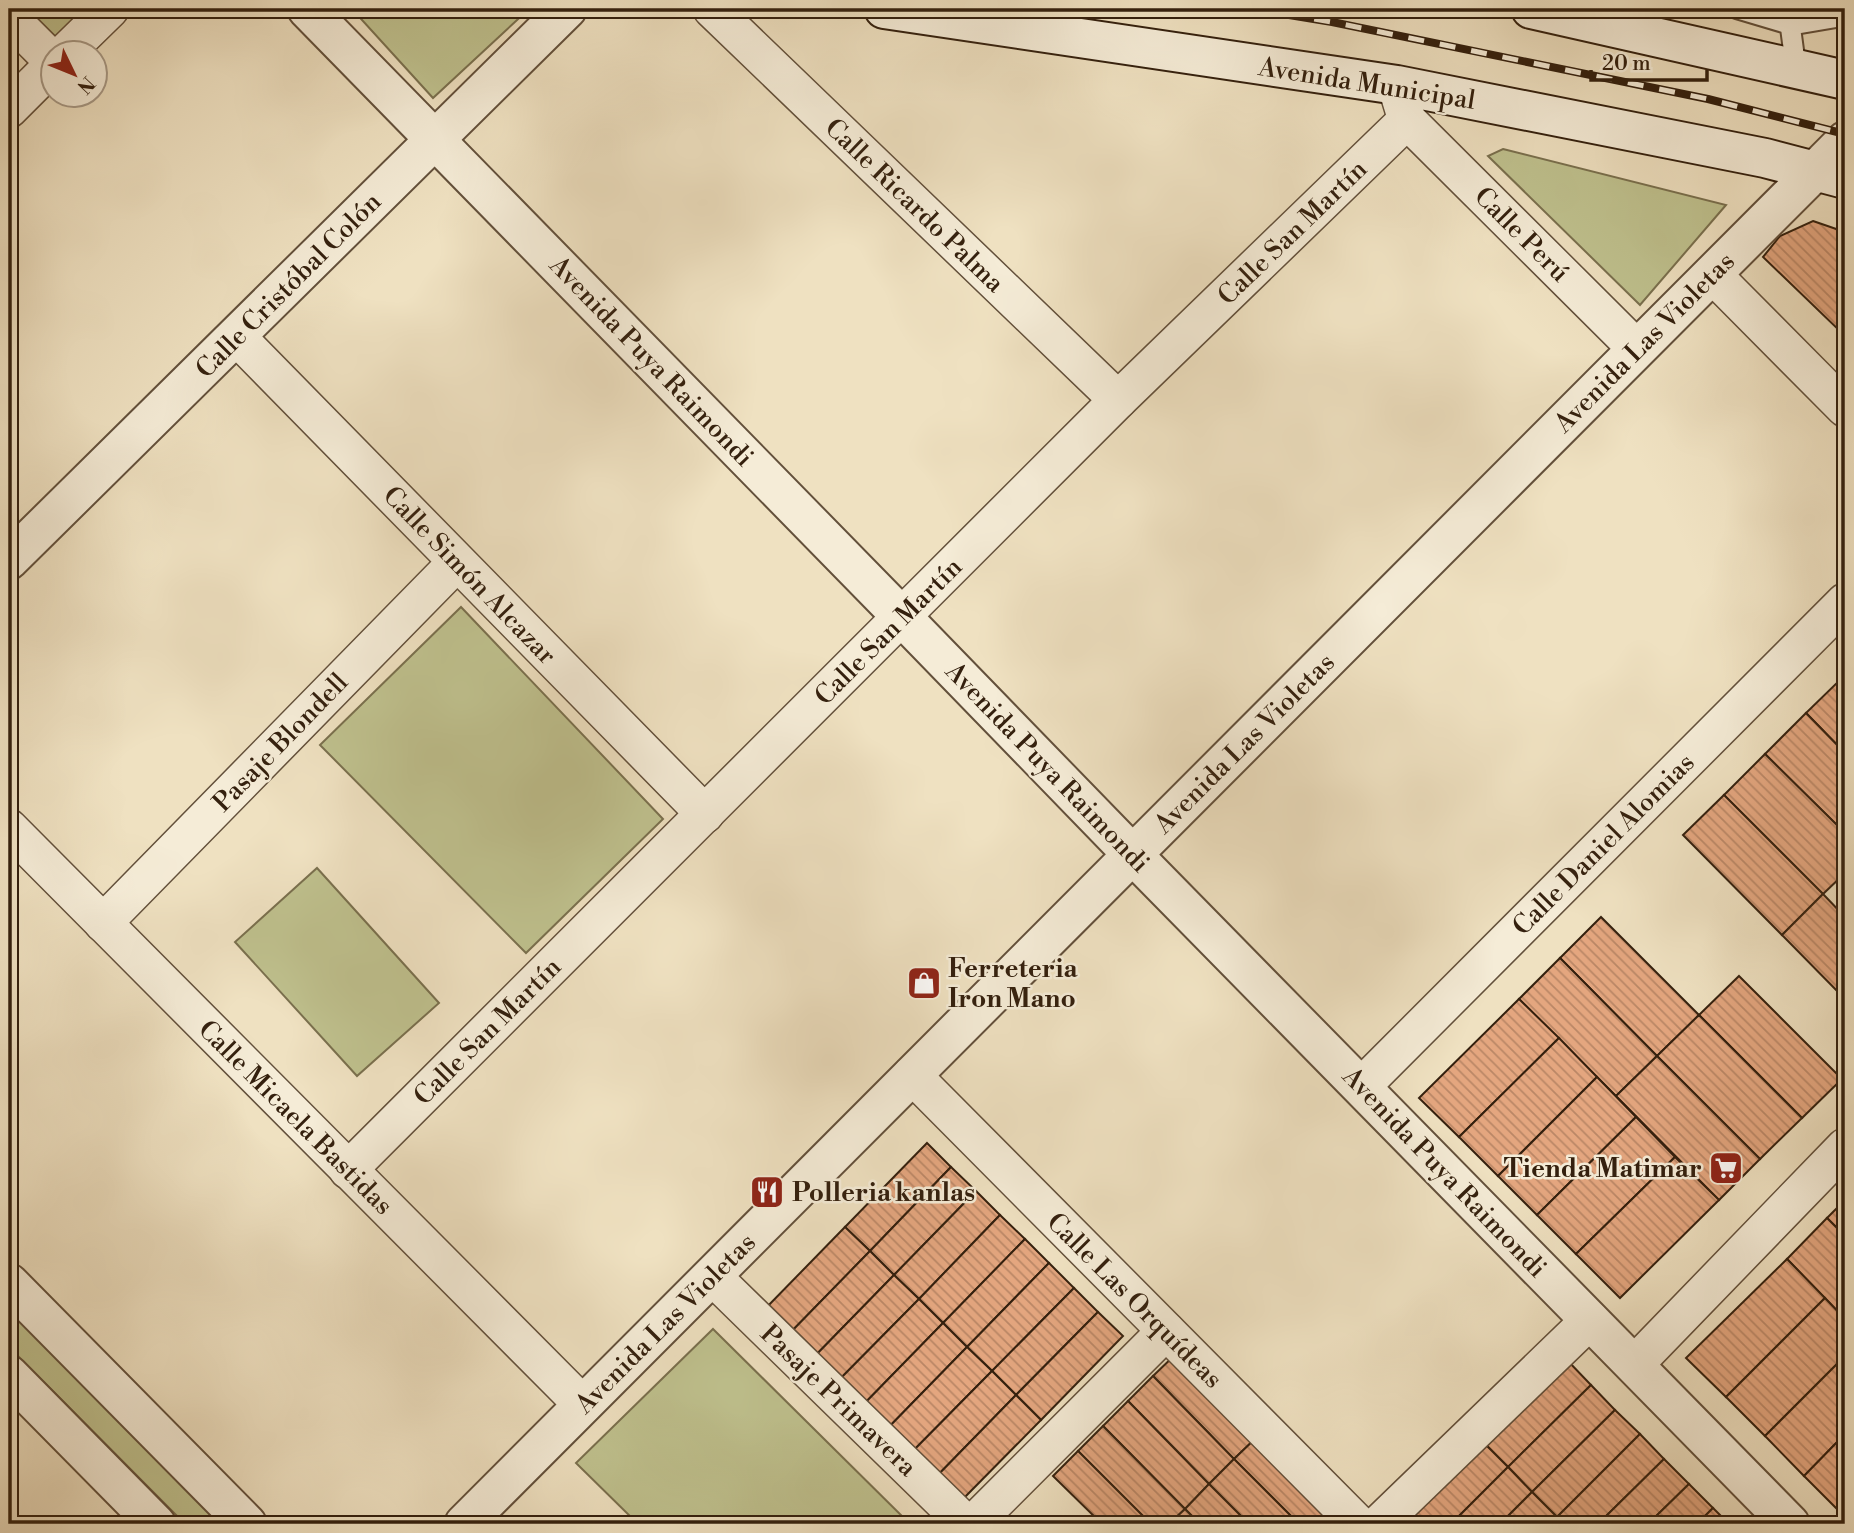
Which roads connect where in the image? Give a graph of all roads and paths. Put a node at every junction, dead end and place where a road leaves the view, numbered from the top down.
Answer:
1 (110, 9) edge
2 (307, 9) edge
3 (567, 9) edge
4 (712, 9) edge
5 (884, 9) edge
6 (1531, 9) edge
7 (1738, 9) edge
8 (1845, 16) edge
9 (9, 17) edge
10 (1790, 17) edge
11 (80, 38) edge
12 (38, 46) edge
13 (1796, 69) junction
14 (38, 80) edge
15 (1845, 80) edge
16 (1402, 103) junction
17 (9, 109) edge
18 (435, 139) junction
19 (1845, 141) edge
20 (1831, 175) edge
21 (1712, 274) junction
22 (236, 336) junction
23 (1637, 349) junction
24 (1118, 400) junction
25 (1845, 408) edge
26 (9, 560) edge
27 (457, 562) junction
28 (1845, 602) edge
29 (902, 617) junction
30 (705, 814) junction
31 (9, 828) edge
32 (1133, 855) junction
33 (103, 923) junction
34 (912, 1075) junction
35 (1362, 1086) junction
36 (1845, 1147) edge
37 (348, 1170) junction
38 (712, 1276) junction
39 (9, 1283) edge
40 (1590, 1320) junction
41 (1166, 1331) junction
42 (1634, 1365) junction
43 (9, 1375) edge
44 (583, 1405) junction
45 (156, 1524) edge
46 (247, 1524) edge
47 (464, 1524) edge
48 (966, 1524) edge
49 (974, 1524) edge
50 (1358, 1524) edge
51 (1378, 1524) edge
52 (1790, 1524) edge

1 - 11 street
2 - 18 street, Avenida Puya Raimondi
3 - 18 street, Calle Cristóbal Colón
4 - 24 street, Calle Ricardo Palma
5 - 16 street, Avenida Municipal
6 - 13 street
7 - 10 lane
8 - 10 lane
9 - 12 street
10 - 13 lane
13 - 15 street
14 - 17 street
16 - 20 street, Avenida Municipal
16 - 23 street, Calle Perú
16 - 24 street, Calle San Martín
18 - 22 street, Calle Cristóbal Colón
18 - 29 street, Avenida Puya Raimondi
19 - 20 street, Avenida Las Violetas
20 - 21 street, Avenida Las Violetas
21 - 23 street, Avenida Las Violetas
21 - 25 street
22 - 26 street, Calle Cristóbal Colón
22 - 27 street, Calle Simón Alcazar
23 - 32 street, Avenida Las Violetas
24 - 29 street, Calle San Martín
27 - 30 street, Calle Simón Alcazar
27 - 33 street, Pasaje Blondell
28 - 35 street, Calle Daniel Alomias
29 - 30 street, Calle San Martín
29 - 32 street, Avenida Puya Raimondi
30 - 37 street, Calle San Martín
31 - 33 street, Calle Micaela Bastidas
32 - 34 street, Avenida Las Violetas
32 - 35 street, Avenida Puya Raimondi
33 - 37 street, Calle Micaela Bastidas
34 - 38 street, Avenida Las Violetas
34 - 41 street, Calle Las Orquídeas
35 - 40 street, Avenida Puya Raimondi
36 - 42 street
37 - 44 street, Calle Micaela Bastidas
38 - 44 street, Avenida Las Violetas
38 - 48 street, Pasaje Primavera
39 - 46 street
40 - 42 street, Avenida Puya Raimondi
40 - 51 street
41 - 49 street
41 - 50 street, Calle Las Orquídeas
42 - 52 street, Avenida Puya Raimondi
43 - 45 street
44 - 47 street, Avenida Las Violetas

